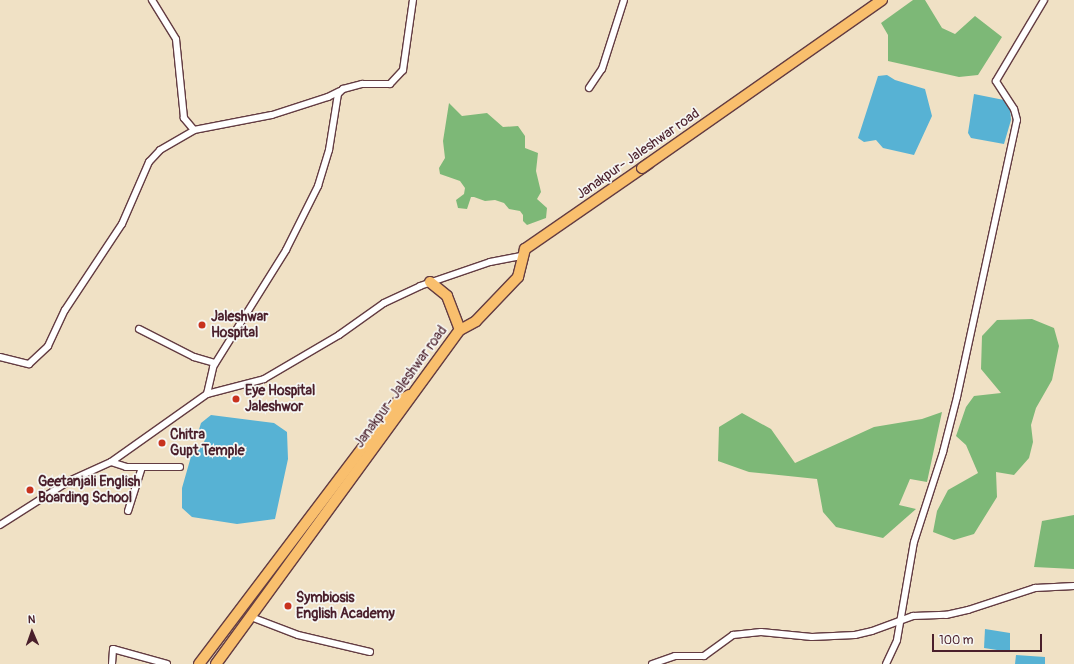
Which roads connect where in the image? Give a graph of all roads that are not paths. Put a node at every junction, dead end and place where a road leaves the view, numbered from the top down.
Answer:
1 (152, 0) edge
2 (413, 0) edge
3 (624, 0) edge
4 (876, 0) edge
5 (882, 0) edge
6 (1044, 0) edge
7 (781, 71) junction
8 (590, 88) dead end
9 (343, 89) junction
10 (194, 130) junction
11 (522, 256) junction
12 (430, 282) junction
13 (139, 329) dead end
14 (460, 330) junction
15 (0, 357) edge
16 (215, 363) junction
17 (412, 393) junction
18 (207, 394) junction
19 (111, 462) junction
20 (142, 467) junction
21 (180, 467) dead end
22 (128, 511) dead end
23 (0, 525) edge
24 (1074, 586) edge
25 (251, 617) junction
26 (901, 619) junction
27 (370, 652) dead end
28 (112, 664) edge
29 (167, 664) edge
30 (199, 664) edge
31 (216, 664) edge
32 (652, 664) edge
33 (886, 664) edge

1 - 10 street
2 - 9 street
3 - 8 street
4 - 7 highway, Janakpur- Jaleshwar road
5 - 7 highway, Janakpur- Jaleshwar road
5 - 7 highway, Janakpur- Jaleshwar road, bridge
6 - 26 street
7 - 11 highway, Janakpur- Jaleshwar road
9 - 10 street
9 - 16 street
10 - 15 street
11 - 12 street
11 - 14 highway, Janakpur- Jaleshwar road
12 - 14 highway
12 - 18 street
13 - 16 street
14 - 17 highway, Janakpur- Jaleshwar road
16 - 18 street
17 - 25 highway, Janakpur- Jaleshwar road
17 - 30 highway
18 - 19 street
19 - 20 street
19 - 23 street
20 - 21 street
20 - 22 street
24 - 26 street
25 - 27 street
25 - 31 highway, Janakpur- Jaleshwar road
26 - 32 street
26 - 33 street
28 - 29 street

